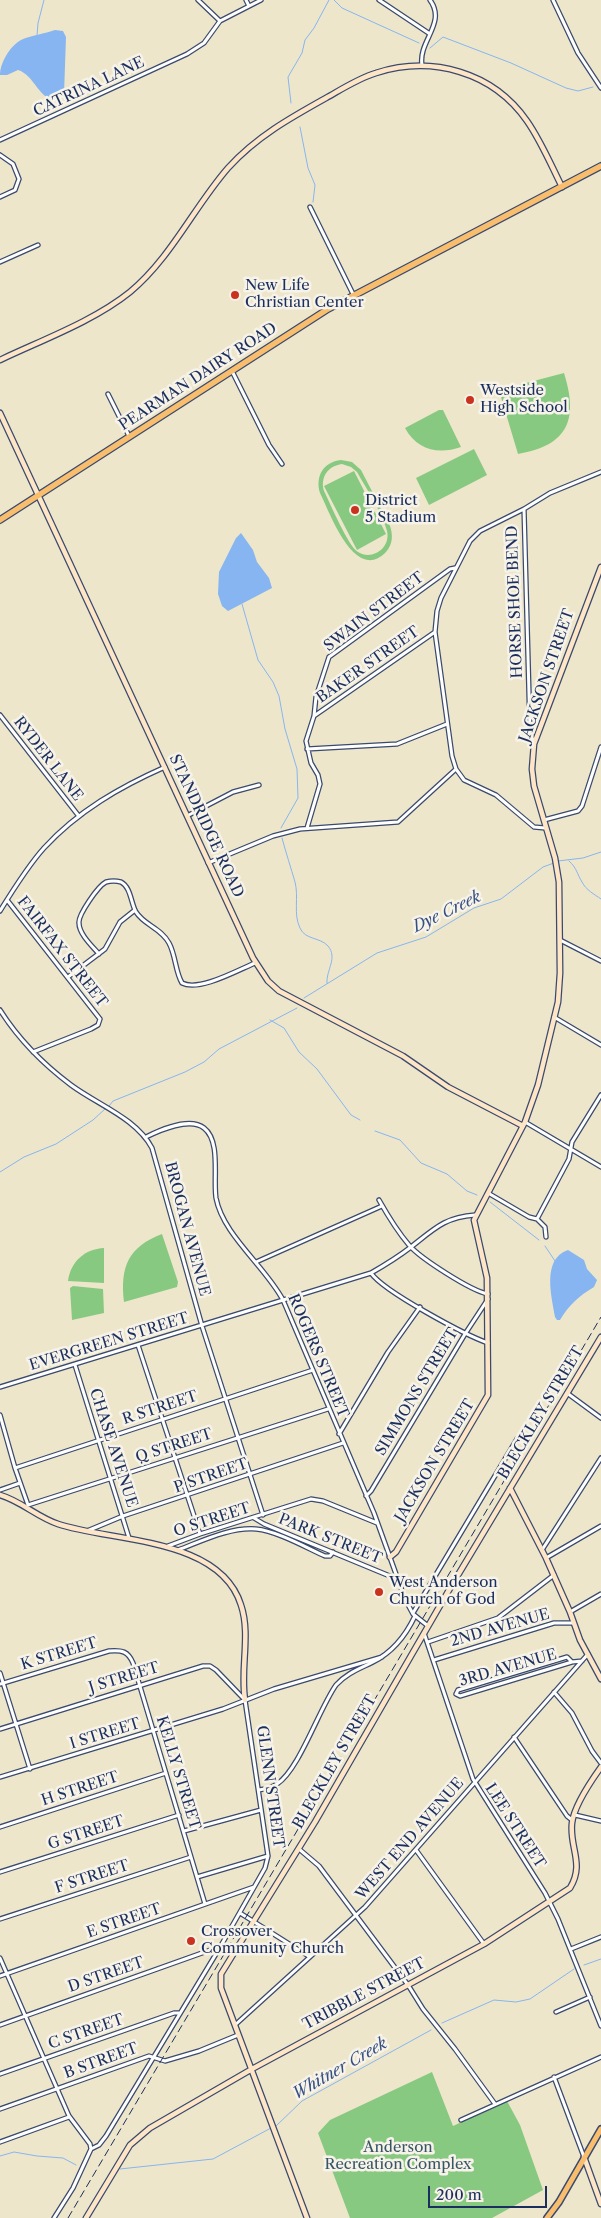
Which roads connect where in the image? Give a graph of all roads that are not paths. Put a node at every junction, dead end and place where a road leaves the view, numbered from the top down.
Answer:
1 (198, 0) edge
2 (246, 0) edge
3 (261, 0) edge
4 (378, 0) edge
5 (430, 0) edge
6 (553, 0) edge
7 (249, 6) junction
8 (220, 21) junction
9 (430, 34) junction
10 (422, 65) junction
11 (601, 88) edge
12 (0, 140) edge
13 (0, 155) edge
14 (601, 166) edge
15 (562, 187) junction
16 (0, 197) edge
17 (310, 207) dead end
18 (38, 245) dead end
19 (0, 262) edge
20 (353, 294) junction
21 (0, 360) edge
22 (232, 370) junction
23 (108, 394) dead end
24 (0, 413) edge
25 (129, 436) junction
26 (282, 464) dead end
27 (601, 472) edge
28 (38, 496) junction
29 (524, 509) junction
30 (0, 520) edge
31 (601, 567) edge
32 (456, 568) junction
33 (435, 632) junction
34 (0, 715) edge
35 (314, 716) junction
36 (447, 724) junction
37 (534, 744) junction
38 (601, 747) edge
39 (307, 749) junction
40 (165, 767) junction
41 (456, 769) junction
42 (259, 785) dead end
43 (78, 816) junction
44 (187, 816) junction
45 (543, 820) junction
46 (307, 828) junction
47 (545, 828) junction
48 (208, 863) junction
49 (7, 900) junction
50 (135, 910) junction
51 (0, 911) edge
52 (560, 940) junction
53 (99, 954) junction
54 (601, 961) edge
55 (255, 962) junction
56 (68, 976) junction
57 (0, 1010) edge
58 (554, 1017) junction
59 (601, 1045) edge
60 (32, 1052) junction
61 (601, 1096) edge
62 (524, 1124) junction
63 (146, 1137) junction
64 (570, 1148) junction
65 (601, 1166) edge
66 (487, 1193) junction
67 (379, 1200) dead end
68 (382, 1206) junction
69 (475, 1215) junction
70 (537, 1219) junction
71 (546, 1237) dead end
72 (410, 1247) junction
73 (256, 1262) junction
74 (372, 1273) junction
75 (488, 1297) junction
76 (283, 1300) junction
77 (420, 1307) junction
78 (202, 1326) junction
79 (465, 1334) junction
80 (601, 1337) edge
81 (488, 1344) junction
82 (138, 1345) junction
83 (75, 1364) junction
84 (312, 1370) junction
85 (0, 1387) edge
86 (567, 1393) junction
87 (224, 1398) junction
88 (328, 1409) junction
89 (0, 1415) edge
90 (162, 1418) junction
91 (601, 1418) edge
92 (339, 1434) junction
93 (237, 1437) junction
94 (518, 1439) dead end
95 (98, 1440) junction
96 (343, 1444) junction
97 (174, 1458) junction
98 (601, 1458) edge
99 (15, 1468) junction
100 (250, 1475) junction
101 (110, 1478) junction
102 (20, 1483) junction
103 (510, 1488) junction
104 (0, 1490) edge
105 (0, 1495) edge
106 (187, 1496) junction
107 (366, 1496) junction
108 (28, 1507) junction
109 (263, 1515) junction
110 (123, 1516) junction
111 (254, 1518) junction
112 (377, 1523) junction
113 (601, 1526) edge
114 (87, 1531) junction
115 (200, 1534) junction
116 (129, 1538) junction
117 (168, 1546) junction
118 (178, 1550) junction
119 (542, 1550) junction
120 (333, 1552) junction
121 (390, 1556) junction
122 (546, 1558) junction
123 (554, 1575) junction
124 (398, 1579) junction
125 (601, 1594) edge
126 (570, 1612) junction
127 (414, 1615) junction
128 (574, 1623) junction
129 (428, 1626) junction
130 (424, 1633) junction
131 (428, 1642) junction
132 (125, 1652) joint
133 (588, 1654) junction
134 (382, 1657) junction
135 (434, 1660) junction
136 (582, 1661) junction
137 (572, 1662) junction
138 (599, 1671) edge
139 (0, 1673) edge
140 (601, 1678) edge
141 (1, 1683) edge
142 (139, 1685) junction
143 (554, 1692) junction
144 (245, 1699) junction
145 (15, 1724) junction
146 (0, 1728) edge
147 (153, 1731) junction
148 (514, 1737) junction
149 (601, 1763) edge
150 (601, 1767) edge
151 (30, 1769) junction
152 (166, 1773) junction
153 (0, 1777) edge
154 (474, 1782) junction
155 (259, 1790) junction
156 (262, 1810) junction
157 (179, 1815) junction
158 (575, 1815) junction
159 (573, 1821) junction
160 (601, 1822) edge
161 (0, 1827) edge
162 (184, 1831) junction
163 (298, 1849) junction
164 (416, 1850) junction
165 (268, 1856) junction
166 (191, 1857) junction
167 (0, 1872) edge
168 (197, 1877) junction
169 (255, 1887) junction
170 (550, 1902) junction
171 (205, 1904) junction
172 (240, 1913) junction
173 (356, 1916) junction
174 (0, 1919) edge
175 (254, 1921) junction
176 (601, 1937) edge
177 (484, 1944) junction
178 (219, 1949) junction
179 (571, 1949) junction
180 (310, 1957) junction
181 (0, 1958) edge
182 (7, 1974) junction
183 (0, 1976) edge
184 (408, 1985) junction
185 (590, 1997) junction
186 (556, 2012) dead end
187 (180, 2013) junction
188 (24, 2015) junction
189 (0, 2025) edge
190 (235, 2025) junction
191 (601, 2026) edge
192 (238, 2035) junction
193 (154, 2056) junction
194 (601, 2056) edge
195 (43, 2059) junction
196 (252, 2069) junction
197 (0, 2074) edge
198 (554, 2077) junction
199 (56, 2089) junction
200 (495, 2104) junction
201 (0, 2109) edge
202 (69, 2117) junction
203 (461, 2120) dead end
204 (601, 2129) edge
205 (0, 2142) edge
206 (91, 2149) junction
207 (584, 2157) junction
208 (601, 2201) edge
209 (54, 2218) edge
210 (86, 2218) edge
211 (307, 2218) edge
212 (547, 2218) edge

1 - 8 street
2 - 7 street
3 - 7 street
4 - 9 street
5 - 9 street
6 - 11 street
7 - 8 street
8 - 12 street, CATRINA LANE
9 - 10 street
10 - 15 street
10 - 21 street
13 - 16 street
14 - 15 highway, PEARMAN DAIRY ROAD
15 - 20 highway, PEARMAN DAIRY ROAD
17 - 20 street
18 - 19 street
20 - 22 highway, PEARMAN DAIRY ROAD
22 - 25 highway, PEARMAN DAIRY ROAD
22 - 26 street
23 - 25 street
24 - 28 street, STANDRIDGE ROAD
25 - 28 highway, PEARMAN DAIRY ROAD
27 - 29 street
28 - 30 highway, PEARMAN DAIRY ROAD
28 - 40 street, STANDRIDGE ROAD
29 - 32 street, HORSE SHOE BEND
29 - 37 street, HORSE SHOE BEND
31 - 37 street, JACKSON STREET
32 - 33 street, HORSE SHOE BEND
32 - 35 street, SWAIN STREET
33 - 35 street, BAKER STREET
33 - 36 street, HORSE SHOE BEND
34 - 43 street, RYDER LANE
35 - 39 street, SWAIN STREET
36 - 39 street
36 - 41 street, HORSE SHOE BEND
37 - 45 street, JACKSON STREET
38 - 45 street
39 - 46 street
40 - 43 street
40 - 44 street, STANDRIDGE ROAD
41 - 46 street
41 - 47 street
42 - 44 street
43 - 49 street
44 - 48 street, STANDRIDGE ROAD
45 - 47 street, JACKSON STREET
46 - 48 street
47 - 52 street, JACKSON STREET
48 - 55 street, STANDRIDGE ROAD
49 - 51 street
49 - 56 street, FAIRFAX STREET
50 - 53 street
50 - 53 street
50 - 55 street
52 - 54 street
52 - 58 street, JACKSON STREET
53 - 56 street
55 - 62 street, STANDRIDGE ROAD
56 - 60 street, FAIRFAX STREET
57 - 60 street, BROGAN AVENUE
58 - 59 street
58 - 62 street, JACKSON STREET
60 - 63 street, BROGAN AVENUE
61 - 64 street
62 - 64 street
62 - 66 street, JACKSON STREET
63 - 73 street, ROGERS STREET
63 - 78 street, BROGAN AVENUE
64 - 65 street
64 - 70 street
66 - 69 street, JACKSON STREET
66 - 70 street
67 - 68 street
68 - 72 street
68 - 73 street
69 - 72 street, EVERGREEN STREET
69 - 75 street, JACKSON STREET
70 - 71 street
72 - 74 street, EVERGREEN STREET
72 - 75 street
73 - 76 street, ROGERS STREET
74 - 76 street, EVERGREEN STREET
74 - 77 street
75 - 79 street, SIMMONS STREET
75 - 81 street, JACKSON STREET
76 - 78 street, EVERGREEN STREET
76 - 84 street, ROGERS STREET
77 - 79 street
77 - 92 street
78 - 82 street, EVERGREEN STREET
78 - 87 street, BROGAN AVENUE
79 - 81 street
79 - 107 street, SIMMONS STREET
80 - 86 street, BLECKLEY STREET
81 - 121 street, JACKSON STREET
82 - 83 street, EVERGREEN STREET
82 - 90 street
83 - 85 street, EVERGREEN STREET
83 - 95 street, CHASE AVENUE
84 - 87 street, R STREET
84 - 88 street, ROGERS STREET
86 - 91 street
86 - 103 street, BLECKLEY STREET
87 - 90 street, R STREET
87 - 93 street, BROGAN AVENUE
88 - 92 street, ROGERS STREET
88 - 93 street, Q STREET
89 - 99 street
90 - 95 street, R STREET
90 - 97 street
92 - 96 street, ROGERS STREET
93 - 97 street, Q STREET
93 - 100 street, BROGAN AVENUE
94 - 127 street
95 - 99 street, R STREET
95 - 101 street, CHASE AVENUE
96 - 100 street, P STREET
96 - 107 street, ROGERS STREET
97 - 101 street, Q STREET
97 - 106 street
98 - 119 street
99 - 102 street
100 - 106 street, P STREET
100 - 109 street, BROGAN AVENUE
101 - 108 street, Q STREET
101 - 110 street, CHASE AVENUE
102 - 104 street
102 - 108 street
103 - 119 street
103 - 129 street, BLECKLEY STREET
105 - 108 street, GLENN STREET
106 - 110 street, P STREET
106 - 115 street
107 - 112 street, ROGERS STREET
108 - 114 street, GLENN STREET
109 - 111 street, O STREET
109 - 112 street, O STREET
110 - 114 street, P STREET
110 - 116 street, CHASE AVENUE
111 - 115 street, O STREET
111 - 120 street, PARK STREET
112 - 121 street, ROGERS STREET
113 - 122 street
114 - 116 street, GLENN STREET
115 - 117 street, O STREET
116 - 117 street, GLENN STREET
117 - 118 street, GLENN STREET
118 - 120 street
118 - 144 street, GLENN STREET
119 - 122 street
120 - 124 street, PARK STREET
121 - 124 street, ROGERS STREET
122 - 123 street
123 - 126 street
123 - 131 street
124 - 127 street, ROGERS STREET
125 - 126 street
126 - 128 street
127 - 129 street, ROGERS STREET
127 - 134 street
128 - 133 street
128 - 135 street, 2ND AVENUE
129 - 130 street, BLECKLEY STREET
130 - 131 street, LEE STREET
130 - 163 street, BLECKLEY STREET
131 - 135 street, LEE STREET
132 - 141 street, K STREET
132 - 142 street, KELLY STREET
133 - 136 street, WEST END AVENUE
133 - 138 street
134 - 144 street, I STREET
134 - 155 street
135 - 154 street, LEE STREET
136 - 137 street, 3RD AVENUE
136 - 143 street, WEST END AVENUE
137 - 137 street, 3RD AVENUE
138 - 140 street
139 - 141 street
141 - 145 street
142 - 144 street, J STREET
142 - 145 street, J STREET
142 - 147 street, KELLY STREET
143 - 148 street, WEST END AVENUE
143 - 149 street
144 - 147 street, I STREET
144 - 155 street, GLENN STREET
145 - 146 street, J STREET
145 - 151 street
147 - 151 street, I STREET
147 - 152 street, KELLY STREET
148 - 154 street, WEST END AVENUE
148 - 159 street
150 - 158 street, TRIBBLE STREET
151 - 153 street, I STREET
152 - 157 street, KELLY STREET
152 - 161 street, H STREET
154 - 164 street, WEST END AVENUE
154 - 170 street, LEE STREET
155 - 156 street, GLENN STREET
156 - 162 street
156 - 165 street, GLENN STREET
157 - 162 street, KELLY STREET
157 - 167 street, G STREET
158 - 159 street, TRIBBLE STREET
158 - 160 street
159 - 170 street, TRIBBLE STREET
162 - 166 street, KELLY STREET
163 - 173 street
163 - 175 street, BLECKLEY STREET
164 - 173 street, WEST END AVENUE
164 - 177 street
165 - 168 street
165 - 169 street, GLENN STREET
166 - 168 street, KELLY STREET
166 - 174 street, F STREET
168 - 171 street, KELLY STREET
169 - 171 street, E STREET
169 - 172 street, GLENN STREET
170 - 177 street, TRIBBLE STREET
170 - 179 street, LEE STREET
171 - 182 street, E STREET
172 - 175 street
172 - 178 street, GLENN STREET
173 - 180 street, WEST END AVENUE
173 - 184 street
175 - 180 street
175 - 190 street, BLECKLEY STREET
176 - 179 street
177 - 184 street, TRIBBLE STREET
178 - 187 street, GLENN STREET
178 - 188 street, D STREET
179 - 185 street, LEE STREET
180 - 190 street, WEST END AVENUE
181 - 182 street
182 - 183 street, E STREET
182 - 188 street
184 - 196 street, TRIBBLE STREET
184 - 200 street
185 - 186 street
185 - 191 street, LEE STREET
187 - 193 street, GLENN STREET
187 - 195 street, C STREET
188 - 189 street, D STREET
188 - 195 street
190 - 192 street, BLECKLEY STREET
192 - 193 street, B STREET
192 - 196 street, BLECKLEY STREET
193 - 199 street, B STREET
193 - 206 street, GLENN STREET
194 - 198 street
195 - 197 street, C STREET
195 - 199 street
196 - 210 street, TRIBBLE STREET
196 - 211 street, BLECKLEY STREET
198 - 200 street
198 - 207 street
199 - 201 street, B STREET
199 - 202 street
200 - 203 street
202 - 205 street
202 - 206 street
204 - 207 main road
206 - 209 street, GLENN STREET
207 - 208 street
207 - 212 main road

